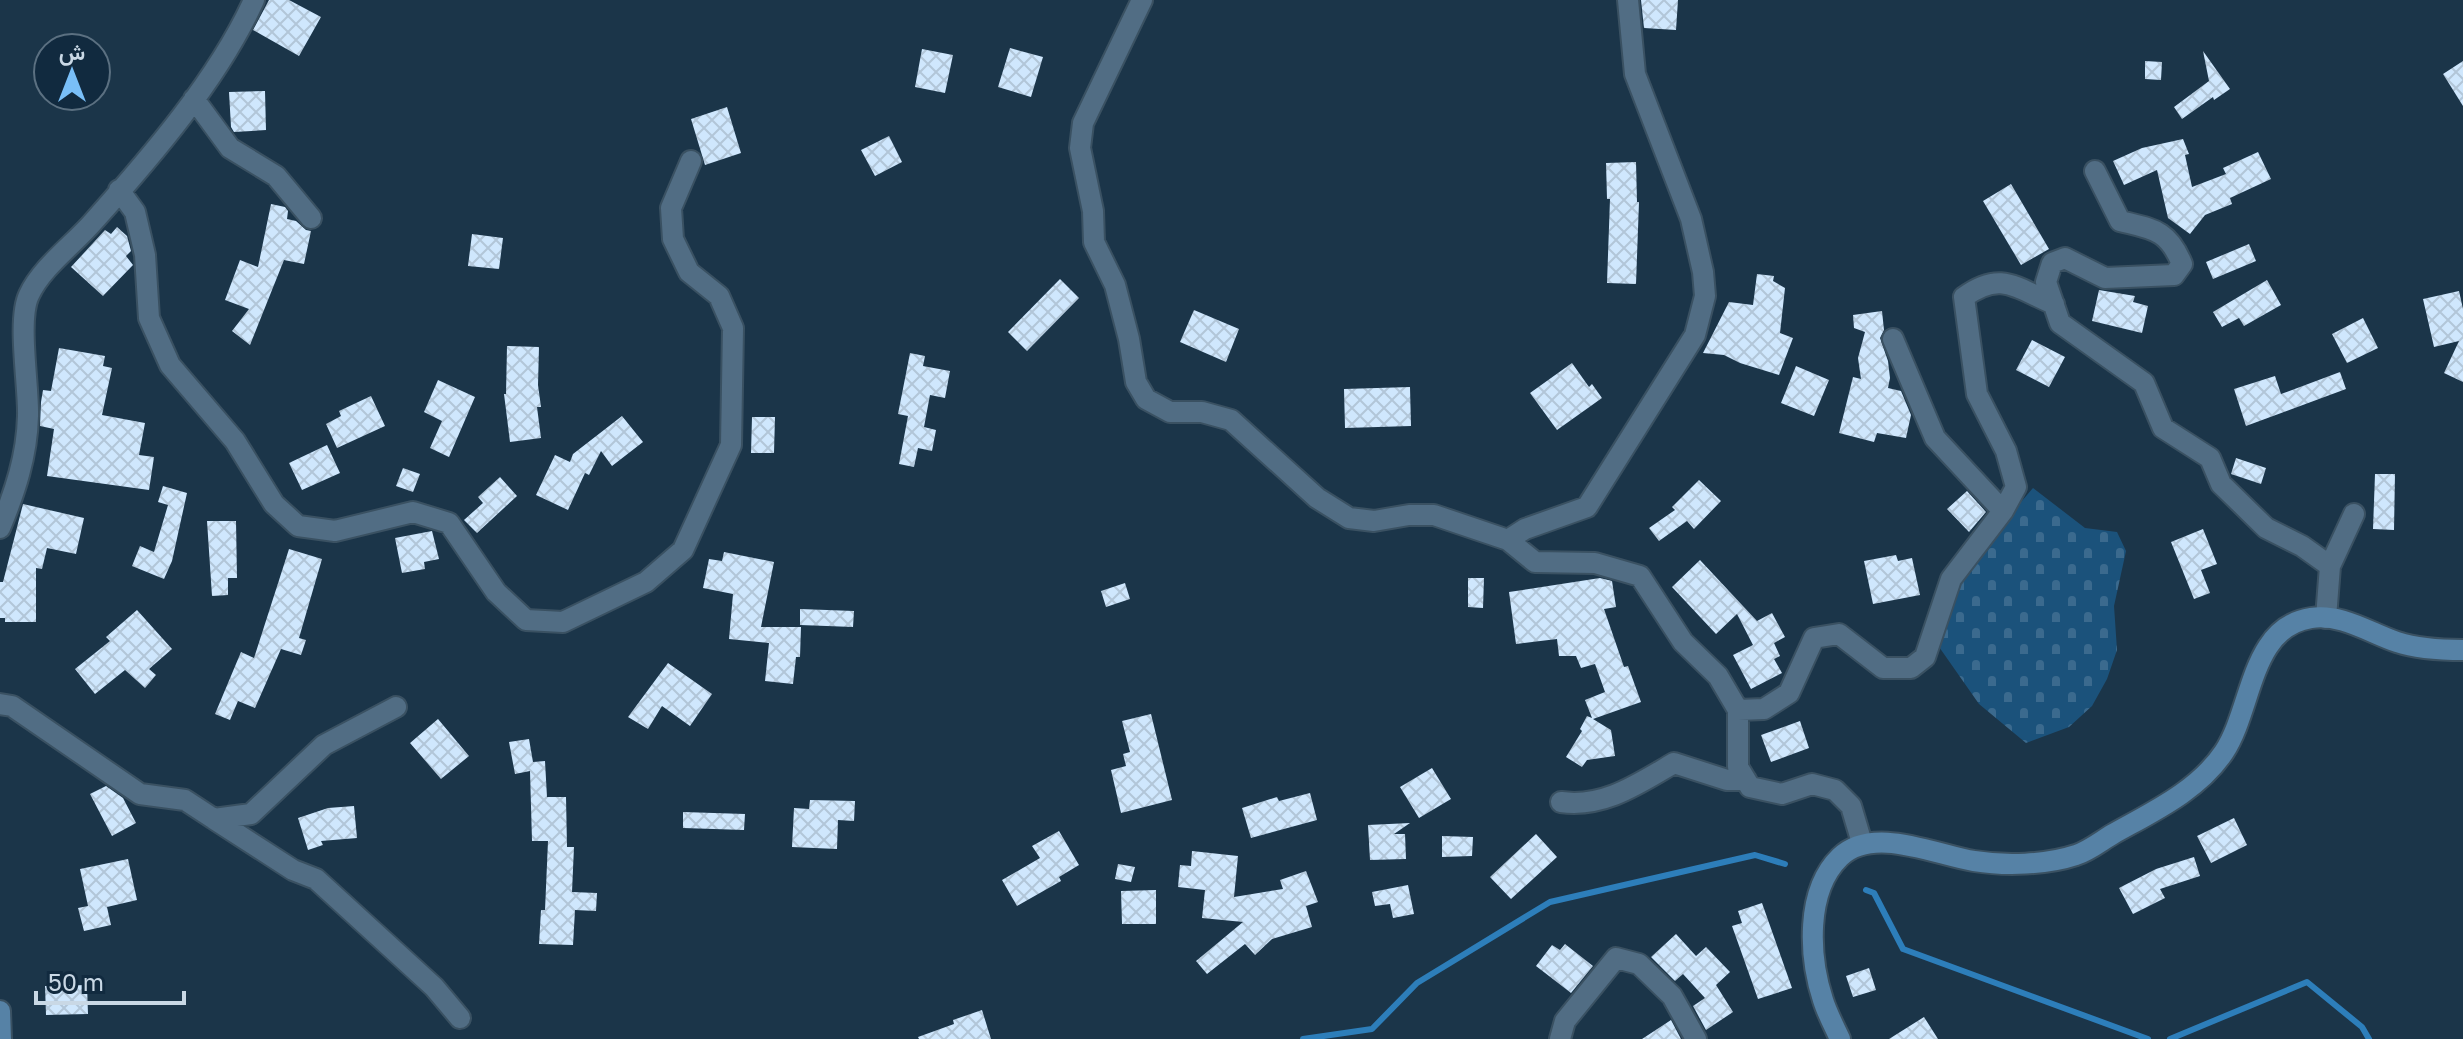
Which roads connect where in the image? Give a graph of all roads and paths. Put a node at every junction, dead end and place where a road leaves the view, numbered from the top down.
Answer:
1 (254, 0) edge
2 (1142, 0) edge
3 (1628, 0) edge
4 (194, 99) junction
5 (691, 161) dead end
6 (2095, 171) dead end
7 (119, 190) junction
8 (311, 218) dead end
9 (2054, 304) junction
10 (1893, 339) dead end
11 (2003, 511) junction
12 (2354, 514) dead end
13 (0, 528) edge
14 (1508, 540) junction
15 (2330, 566) junction
16 (2326, 618) junction
17 (2463, 650) edge
18 (0, 704) edge
19 (396, 707) dead end
20 (1738, 710) junction
21 (1746, 780) junction
22 (1561, 802) dead end
23 (214, 819) junction
24 (1862, 843) junction
25 (0, 1011) edge
26 (460, 1018) dead end
27 (1, 1039) edge
28 (1560, 1039) edge
29 (1696, 1039) edge
30 (1840, 1039) edge

1 - 4 street
2 - 14 street
3 - 14 street
4 - 7 street
4 - 8 street
5 - 7 street
6 - 9 street
7 - 13 street
9 - 11 street
9 - 15 street
10 - 11 street
11 - 20 street
12 - 15 street
14 - 20 street
15 - 16 street
16 - 17 main road
16 - 24 main road
18 - 23 street
19 - 23 street
20 - 21 street
21 - 22 street
21 - 24 street
23 - 26 street
24 - 30 main road
25 - 27 main road
28 - 29 street

